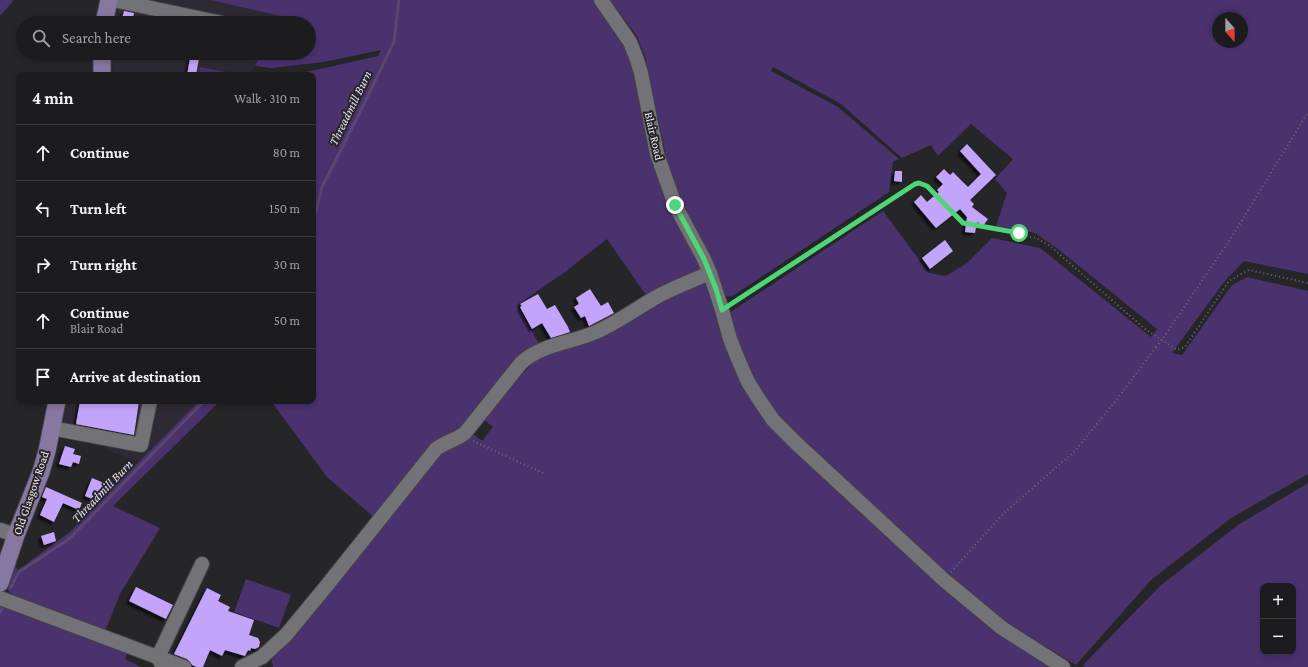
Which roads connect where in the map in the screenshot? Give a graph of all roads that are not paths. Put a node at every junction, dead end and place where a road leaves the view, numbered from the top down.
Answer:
1 (109, 0) edge
2 (113, 0) edge
3 (602, 0) edge
4 (106, 16) edge
5 (189, 16) edge
6 (102, 60) edge
7 (102, 72) edge
8 (710, 273) junction
9 (55, 404) edge
10 (149, 404) edge
11 (51, 428) junction
12 (0, 530) edge
13 (16, 535) junction
14 (202, 564) dead end
15 (0, 583) edge
16 (0, 598) edge
17 (160, 662) edge
18 (184, 667) edge
19 (242, 667) edge
20 (1064, 667) edge

1 - 4 main road
2 - 5 street
3 - 8 street, Blair Road
6 - 7 main road
8 - 19 street
8 - 20 street, Blair Road
9 - 11 main road, Old Glasgow Road
10 - 11 street
11 - 13 main road, Old Glasgow Road
12 - 13 street
13 - 15 main road, Old Glasgow Road
14 - 17 street
16 - 17 street
17 - 18 street

